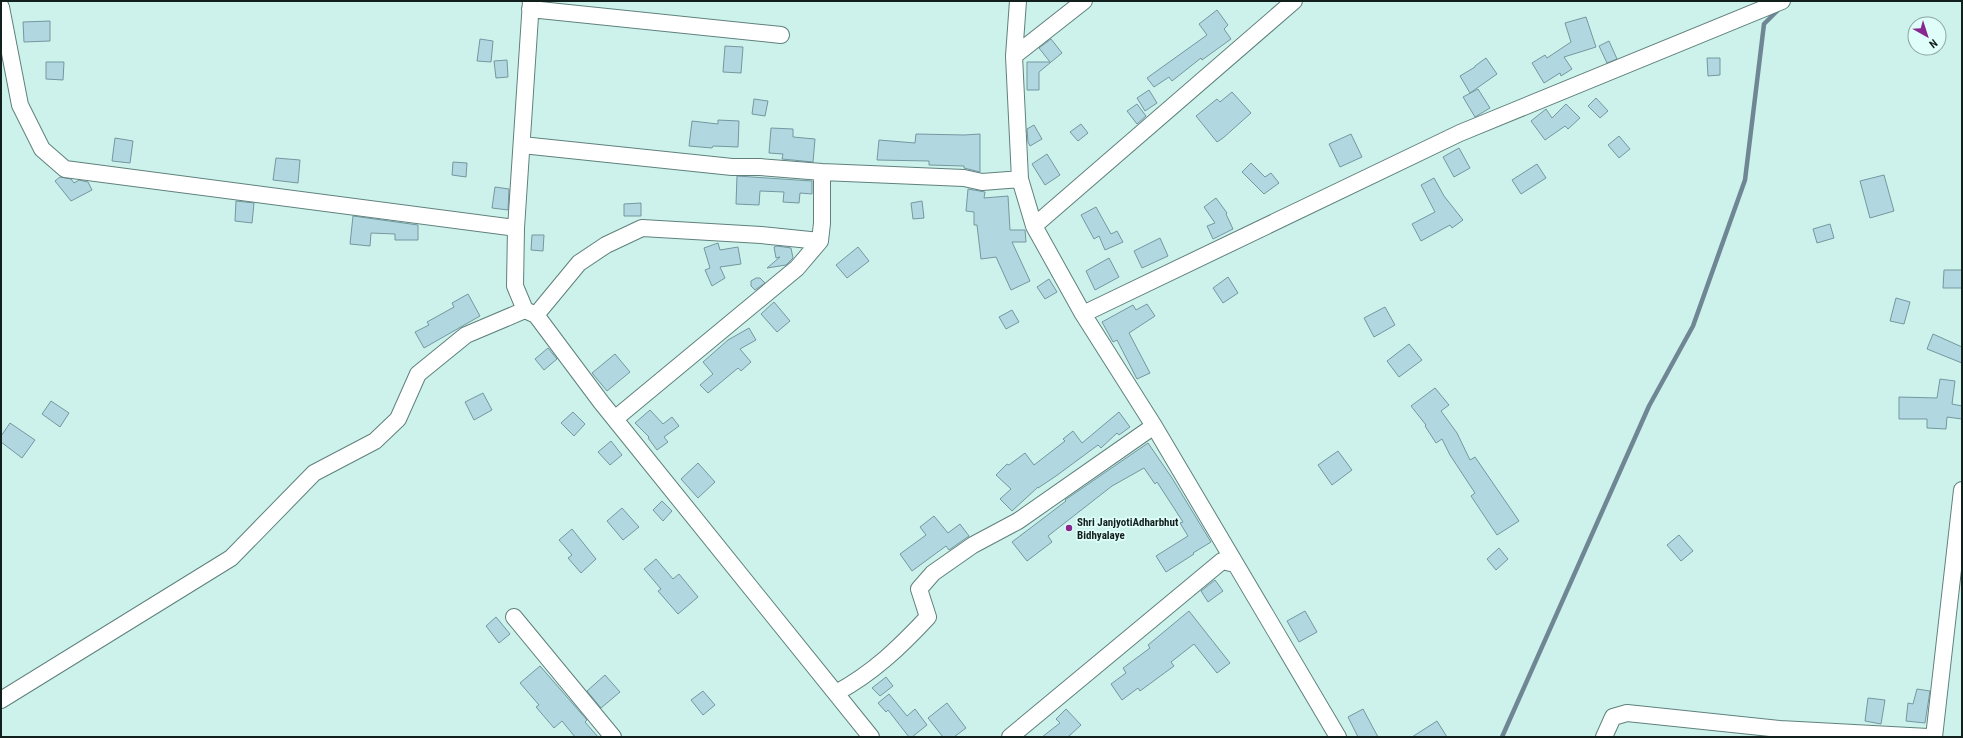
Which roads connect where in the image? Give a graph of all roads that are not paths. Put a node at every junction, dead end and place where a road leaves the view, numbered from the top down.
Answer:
1 (1018, 1) edge
2 (1084, 1) edge
3 (1294, 1) edge
4 (1782, 1) edge
5 (530, 5) edge
6 (1, 7) edge
7 (781, 35) dead end
8 (1014, 56) junction
9 (522, 145) junction
10 (822, 172) junction
11 (1020, 179) junction
12 (1034, 226) junction
13 (516, 228) junction
14 (820, 241) junction
15 (530, 312) junction
16 (1083, 314) junction
17 (616, 418) junction
18 (1154, 426) junction
19 (1962, 490) edge
20 (1236, 564) junction
21 (514, 617) dead end
22 (836, 693) junction
23 (1, 700) edge
24 (613, 737) edge
25 (871, 737) edge
26 (1010, 737) edge
27 (1338, 737) edge
28 (1604, 737) edge
29 (1928, 737) edge
30 (1934, 737) edge

1 - 8 street
2 - 8 street
3 - 12 street
4 - 16 street
5 - 7 street
5 - 9 street
6 - 13 street
8 - 11 street
9 - 10 street
9 - 13 street
10 - 11 street
10 - 14 street
11 - 12 street
12 - 16 street
13 - 15 street
14 - 15 street
14 - 17 street
15 - 17 street
15 - 23 street
16 - 18 street
17 - 22 street
18 - 20 street
18 - 22 street
19 - 30 street
20 - 26 street
20 - 27 street
21 - 24 street
22 - 25 street
28 - 29 street

